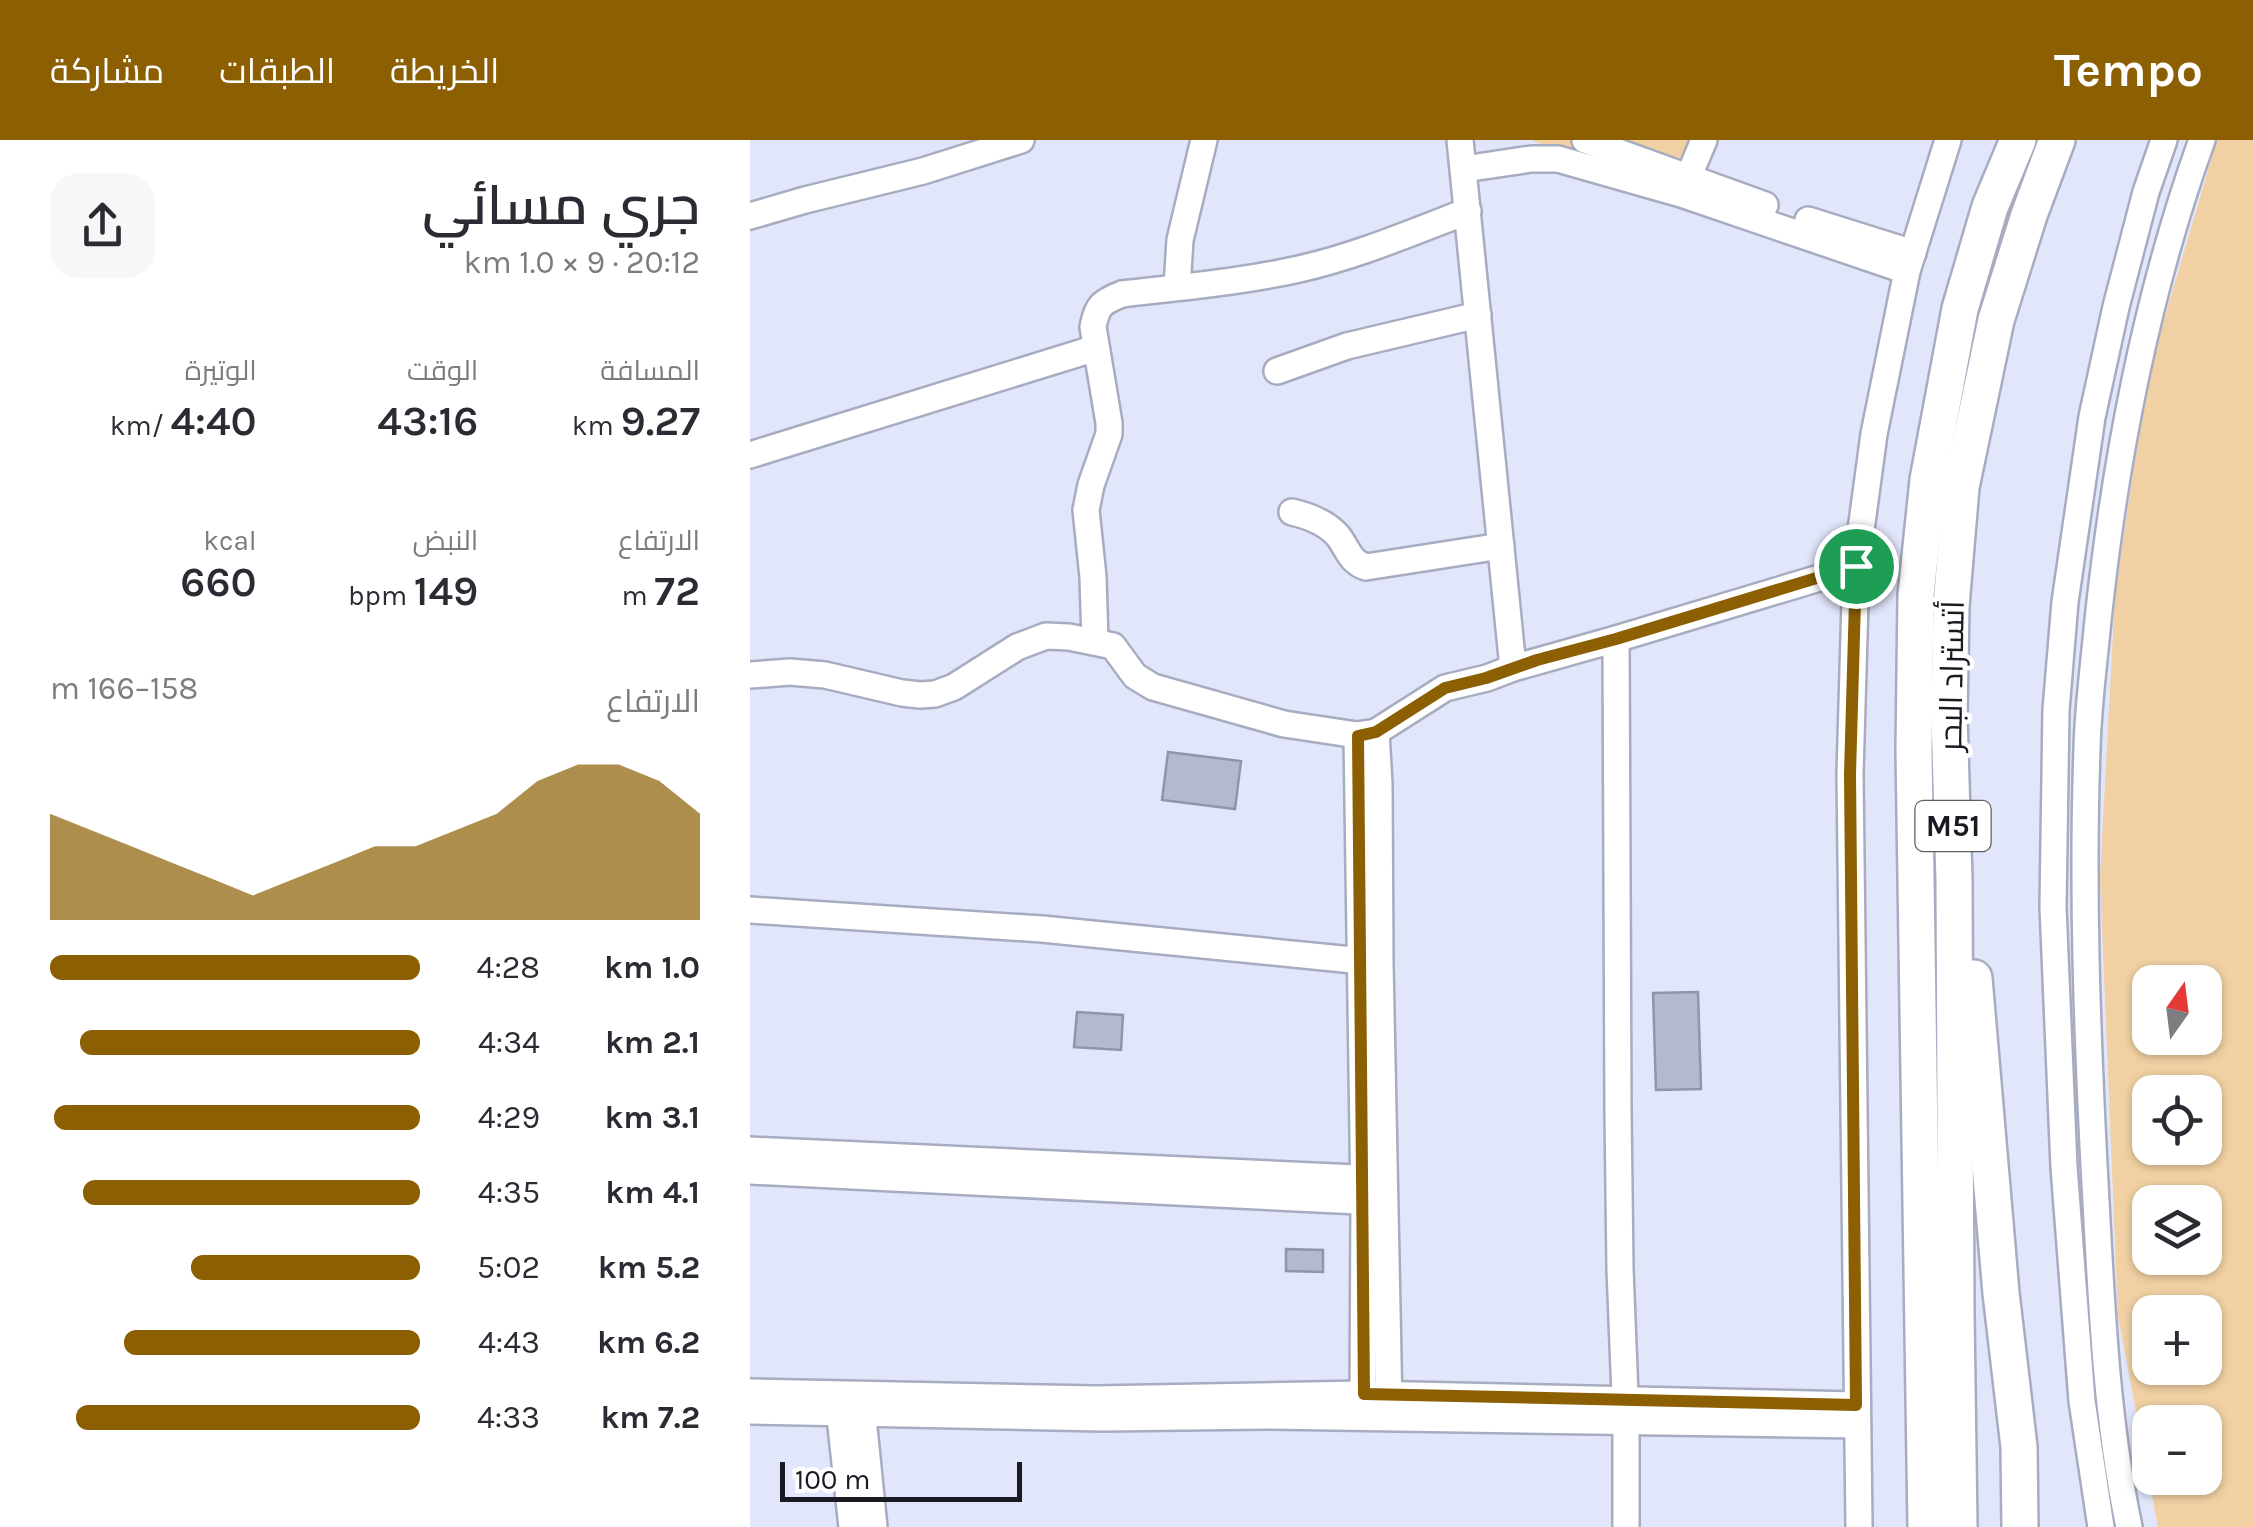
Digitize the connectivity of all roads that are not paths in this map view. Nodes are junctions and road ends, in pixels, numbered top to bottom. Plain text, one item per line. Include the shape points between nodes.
1 (1021, 140) edge
2 (1204, 140) edge
3 (1460, 140) edge
4 (1585, 140) edge
5 (1704, 140) edge
6 (1948, 140) edge
7 (2018, 140) edge
8 (2057, 140) edge
9 (2164, 140) edge
10 (2202, 140) edge
11 (1464, 169) junction
12 (1684, 186) junction
13 (1468, 211) junction
14 (750, 216) edge
15 (1910, 262) junction
16 (1177, 287) junction
17 (1478, 315) junction
18 (1096, 348) junction
19 (1277, 371) dead end
20 (750, 455) edge
21 (1292, 512) dead end
22 (1501, 546) junction
23 (1856, 566) junction
24 (1616, 639) junction
25 (1095, 641) junction
26 (1512, 668) junction
27 (750, 675) edge
28 (1366, 734) junction
29 (1954, 879) junction
30 (750, 910) edge
31 (1369, 962) junction
32 (750, 1150) edge
33 (750, 1171) edge
34 (1374, 1191) junction
35 (750, 1392) edge
36 (850, 1404) junction
37 (1376, 1406) junction
38 (1625, 1410) junction
39 (750, 1411) edge
40 (1856, 1415) junction
41 (852, 1527) edge
42 (874, 1527) edge
43 (1626, 1527) edge
44 (1858, 1527) edge
45 (1926, 1527) edge
46 (1959, 1527) edge
47 (2020, 1527) edge
48 (2101, 1527) edge
49 (2129, 1527) edge

1 - 14 street
2 - 16 street via 1180,240
3 - 11 street
4 - 12 street
5 - 12 street
6 - 15 street
7 - 45 highway, أتستراد البحر / M51 via 1960,310 1928,480 1916,596
8 - 29 highway, أتستراد البحر / M51 via 1996,320 1961,487 1949,716
9 - 48 street via 2092,417 2056,710 2054,907 2070,1261
10 - 49 street via 2175,221 2122,446 2086,748 2090,1101 2104,1346
11 - 12 street via 1558,159
11 - 13 street
12 - 15 street
13 - 16 street via 1302,269
13 - 17 street
15 - 23 street via 1874,434
16 - 18 street via 1104,301 1095,313
17 - 19 street via 1347,346
17 - 22 street
18 - 20 street
18 - 25 street via 1109,434 1086,510
21 - 22 street via 1324,524 1356,564 1366,567
22 - 26 street
23 - 24 street
23 - 40 street via 1850,828
24 - 26 street
24 - 38 street
25 - 27 street via 1030,640 935,694 825,675
25 - 28 street via 1112,646 1134,676 1153,687 1284,724
26 - 28 street via 1435,693
28 - 31 street
29 - 46 highway, أتستراد البحر / M51
29 - 47 highway via 1979,1018 2019,1447
30 - 31 street via 1042,929
31 - 34 street
32 - 34 street
33 - 34 street
34 - 37 street
35 - 36 street
36 - 37 street via 1104,1418
36 - 39 street
36 - 41 street
36 - 42 street
37 - 38 street
38 - 40 street
38 - 43 street
40 - 44 street

